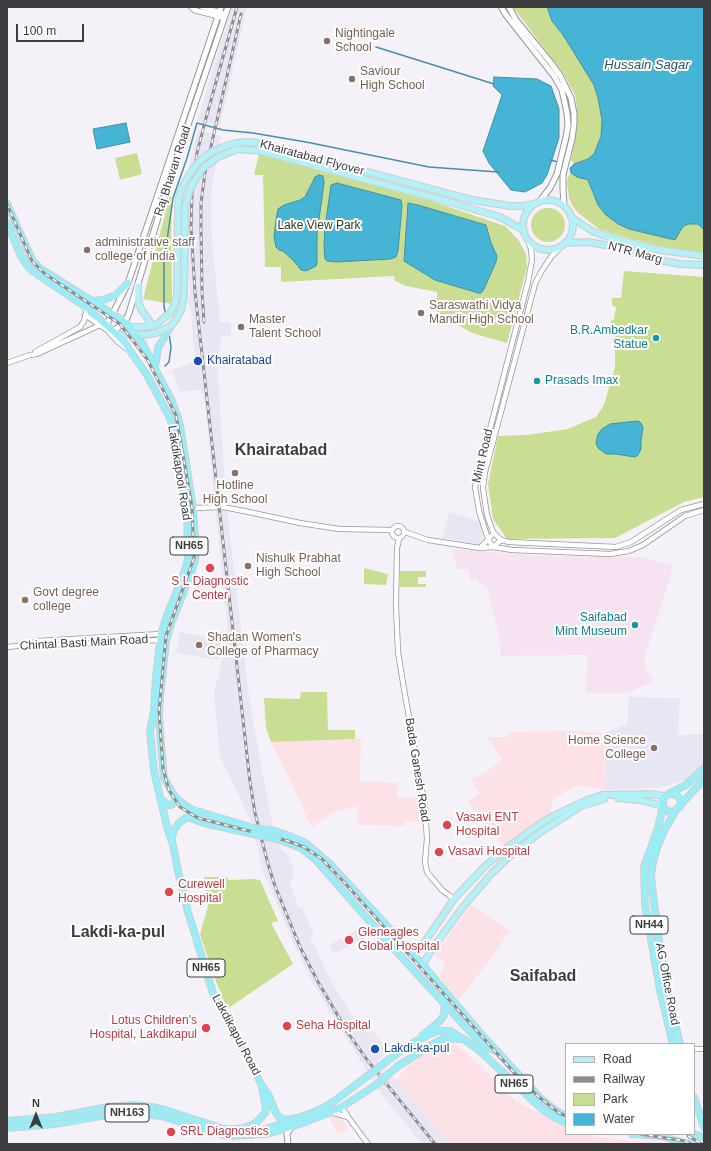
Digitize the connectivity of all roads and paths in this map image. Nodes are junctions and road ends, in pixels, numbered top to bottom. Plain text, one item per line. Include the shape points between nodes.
1 (191, 7) edge
2 (202, 7) edge
3 (228, 7) edge
4 (501, 7) edge
5 (509, 7) edge
6 (219, 12) edge
7 (225, 16) junction
8 (7, 203) edge
9 (536, 203) junction
10 (564, 206) junction
11 (571, 217) junction
12 (7, 222) edge
13 (523, 230) junction
14 (528, 240) junction
15 (564, 244) junction
16 (704, 256) edge
17 (704, 264) edge
18 (528, 282) junction
19 (128, 283) junction
20 (535, 284) junction
21 (138, 286) junction
22 (92, 301) junction
23 (86, 311) junction
24 (113, 314) junction
25 (125, 322) junction
26 (103, 325) junction
27 (155, 325) junction
28 (171, 326) junction
29 (130, 327) junction
30 (114, 333) junction
31 (136, 335) junction
32 (131, 352) junction
33 (30, 355) junction
34 (7, 363) edge
35 (155, 370) junction
36 (475, 487) junction
37 (483, 488) junction
38 (704, 504) edge
39 (192, 508) junction
40 (704, 510) edge
41 (392, 530) junction
42 (405, 532) junction
43 (494, 533) junction
44 (399, 538) junction
45 (488, 539) junction
46 (501, 540) junction
47 (494, 547) junction
48 (480, 548) junction
49 (181, 590) junction
50 (161, 637) junction
51 (7, 647) edge
52 (161, 745) joint
53 (704, 768) edge
54 (154, 771) joint
55 (704, 780) edge
56 (686, 785) junction
57 (692, 794) junction
58 (666, 796) junction
59 (175, 797) junction
60 (161, 799) junction
61 (663, 806) junction
62 (678, 809) junction
63 (201, 812) junction
64 (187, 817) junction
65 (253, 831) junction
66 (173, 845) junction
67 (454, 899) junction
68 (403, 944) junction
69 (422, 946) junction
70 (430, 952) junction
71 (414, 955) junction
72 (423, 965) junction
73 (444, 990) junction
74 (444, 1005) junction
75 (466, 1040) junction
76 (416, 1042) junction
77 (673, 1043) edge
78 (680, 1043) edge
79 (486, 1048) junction
80 (261, 1084) junction
81 (695, 1100) edge
82 (342, 1106) junction
83 (330, 1112) junction
84 (565, 1115) edge
85 (348, 1117) junction
86 (41, 1118) junction
87 (297, 1118) junction
88 (7, 1121) edge
89 (565, 1122) edge
90 (42, 1125) junction
91 (294, 1126) junction
92 (704, 1127) edge
93 (7, 1128) edge
94 (274, 1132) junction
95 (246, 1135) junction
96 (647, 1135) edge
97 (287, 1142) edge
98 (368, 1144) edge
99 (686, 1144) edge

1 - 6 street via 194,10
2 - 6 street
3 - 7 main road, Raj Bhavan Road
4 - 9 main road via 554,76 562,90 567,113 565,145 557,174 550,188
5 - 10 main road via 516,20 561,77 572,105 572,139 563,175
6 - 7 street
6 - 19 main road, Raj Bhavan Road
7 - 21 main road, Raj Bhavan Road via 172,172
8 - 22 highway, Lakdikapool Road via 33,260 41,269
9 - 10 main road via 548,200
9 - 13 main road via 527,211 523,220
9 - 27 main road, Khairatabad Flyover, bridge via 510,206 473,200 264,144 249,142 223,147 201,160 182,187 178,209 177,295 170,313
10 - 11 main road
11 - 15 main road via 572,229
11 - 16 main road, NTR Marg via 602,235 653,249
12 - 23 highway, NH65 via 21,256 29,268
13 - 14 main road
13 - 28 main road, Khairatabad Flyover, bridge via 500,217 454,203 260,151 238,150 218,157 202,169 191,186 185,225 184,296 181,310
14 - 15 main road via 544,249 554,249
14 - 18 street, Mint Road via 532,260
15 - 17 main road, NTR Marg via 588,242 653,259 680,264
15 - 20 street, Mint Road via 551,257
18 - 20 street
18 - 36 street, Mint Road
19 - 22 highway via 116,295
19 - 24 main road, Raj Bhavan Road
20 - 37 street, Mint Road via 485,472
21 - 25 main road, Raj Bhavan Road
21 - 27 main road via 141,309
22 - 24 highway, Lakdikapool Road
23 - 26 highway, NH65
23 - 33 street via 80,327
24 - 25 highway, Lakdikapool Road
24 - 26 main road, Raj Bhavan Road
25 - 29 highway, Lakdikapool Road
25 - 30 main road
26 - 30 highway, NH65
26 - 32 street
26 - 33 street
27 - 29 main road
28 - 31 main road, bridge via 156,334
28 - 35 highway via 158,348
29 - 31 highway, Lakdikapool Road
30 - 31 main road
30 - 32 highway, Lakdikapool Road / NH65
31 - 35 highway, Lakdikapool Road / NH65
32 - 49 highway, Lakdikapool Road / NH65 via 147,375 169,416 174,431 187,510 188,559
33 - 34 street
35 - 39 highway, Lakdikapool Road / NH65 via 178,418
36 - 37 street
36 - 45 street, Mint Road
37 - 43 street, Mint Road via 487,514
38 - 46 street via 681,510 631,542 616,547
39 - 41 street via 222,507 325,528
39 - 49 highway, Lakdikapool Road / NH65 via 195,560
40 - 47 street via 686,516 629,551 610,554
41 - 42 street via 400,526
41 - 44 street via 393,536
42 - 44 street via 404,536
42 - 48 street via 428,540
43 - 45 street
43 - 46 street, Mint Road
44 - 67 street, Bada Ganesh Road via 396,631 425,807 425,862 427,872 442,890
45 - 47 street, Mint Road
45 - 48 street
46 - 47 street
47 - 48 street
49 - 50 highway, Lakdikapool Road / NH65 via 166,618
49 - 52 highway, Lakdikapool Road / NH65 via 166,641 159,716
50 - 51 street, Chintal Basti Main Road
50 - 54 highway, Lakdikapool Road / NH65 via 150,732
52 - 59 highway, Lakdikapul Road / NH65 via 164,778
53 - 56 highway
54 - 60 highway, Lakdikapul Road / NH65
55 - 57 highway, NH44
56 - 57 highway via 688,793
56 - 58 highway
57 - 62 highway, NH44
58 - 61 highway, NH44
58 - 62 highway via 677,795 681,801
58 - 67 main road via 602,795 553,816 485,866
59 - 60 highway via 171,805
59 - 63 highway, Lakdikapul Road / NH65 via 186,806
60 - 66 highway, Lakdikapul Road / NH65
61 - 62 highway via 670,812
61 - 70 main road via 622,798 604,798 581,806 538,834 492,873
61 - 77 highway, AG Office Road / NH44 via 645,860 644,883 660,990
62 - 78 highway, AG Office Road / NH44 via 657,848 651,876 662,966
63 - 64 highway, NH65
63 - 65 highway, Lakdikapul Road / NH65
64 - 65 highway, Lakdikapul Road / NH65 via 204,823
64 - 66 highway, NH65 via 174,830
65 - 68 highway, Lakdikapul Road / NH65, bridge via 287,835 311,846
65 - 74 highway, Lakdikapul Road / NH65, bridge via 301,848 315,860
66 - 80 highway, Lakdikapul Road / NH65 via 188,912 213,993
67 - 69 main road
68 - 69 highway via 410,947
68 - 71 highway, Lakdikapul Road / NH65
69 - 70 main road
69 - 71 main road
70 - 72 main road
71 - 72 highway, Lakdikapul Road / NH65
72 - 73 highway, Lakdikapul Road / NH65
73 - 74 highway, Lakdikapul Road / NH65
73 - 79 highway, Lakdikapul Road / NH65
74 - 76 highway, Lakdikapul Road / NH65 via 441,1020
74 - 79 highway, Lakdikapul Road / NH65
75 - 76 highway, Lakdikapul Road / NH65 via 443,1030
75 - 79 highway, Lakdikapul Road / NH65
75 - 82 highway, NH163, bridge via 454,1037 440,1040
76 - 87 highway, Lakdikapul Road / NH65, bridge via 325,1107
79 - 84 highway, Lakdikapul Road / NH65 via 497,1051 541,1099
79 - 89 highway, Lakdikapul Road / NH65 via 543,1110
80 - 86 highway, NH163 via 265,1113 256,1123 244,1128 224,1129 165,1110 133,1106 108,1107
80 - 87 highway, Lakdikapul Road / NH65 via 278,1116 288,1120
81 - 92 highway
82 - 83 highway, NH163
82 - 85 street
83 - 85 street
83 - 91 highway, NH163
85 - 98 street
86 - 88 highway, NH163
86 - 90 highway
87 - 95 highway, NH163
90 - 93 highway, NH163
90 - 95 highway, NH163 via 133,1113 162,1116 224,1135
91 - 94 highway, NH163
91 - 97 main road via 287,1134
94 - 95 highway, NH163
94 - 97 main road via 284,1135
96 - 99 highway via 662,1136

